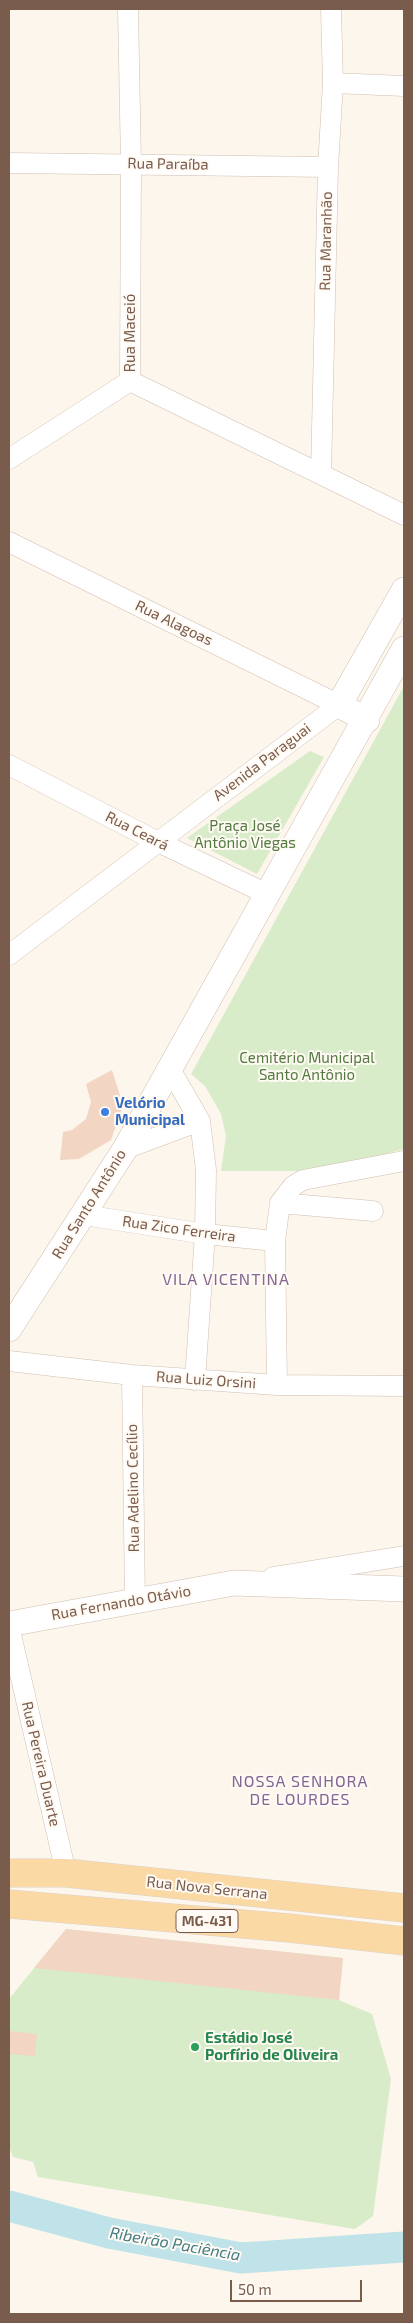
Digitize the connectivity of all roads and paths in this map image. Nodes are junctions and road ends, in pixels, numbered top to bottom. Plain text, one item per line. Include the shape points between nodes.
1 (128, 9) edge
2 (331, 9) edge
3 (333, 83) junction
4 (404, 86) edge
5 (9, 163) edge
6 (131, 164) junction
7 (328, 167) junction
8 (130, 380) junction
9 (9, 459) edge
10 (321, 474) junction
11 (404, 515) edge
12 (9, 542) edge
13 (404, 590) edge
14 (404, 649) edge
15 (339, 704) junction
16 (367, 720) junction
17 (9, 765) edge
18 (156, 841) junction
19 (267, 894) junction
20 (9, 955) edge
21 (170, 1068) junction
22 (200, 1121) junction
23 (125, 1148) junction
24 (404, 1161) edge
25 (280, 1203) junction
26 (373, 1211) dead end
27 (84, 1215) junction
28 (205, 1234) junction
29 (275, 1241) junction
30 (9, 1329) edge
31 (9, 1361) edge
32 (132, 1375) junction
33 (195, 1380) junction
34 (277, 1385) junction
35 (404, 1386) edge
36 (404, 1556) edge
37 (234, 1583) junction
38 (404, 1589) edge
39 (135, 1601) junction
40 (9, 1625) edge
41 (9, 1873) edge
42 (66, 1873) junction
43 (9, 1904) edge
44 (404, 1908) edge
45 (404, 1941) edge

1 - 6 street, Rua Maceió
2 - 3 street, Rua Maranhão
3 - 4 street
3 - 7 street, Rua Maranhão
5 - 6 street, Rua Paraíba
6 - 7 street, Rua Paraíba
6 - 8 street, Rua Maceió
7 - 10 street, Rua Maranhão
8 - 9 street
8 - 10 street, Rua Maceió
10 - 11 street, Rua Maceió
12 - 15 street, Rua Alagoas
13 - 15 street, Avenida Paraguai
14 - 16 street
15 - 16 street
15 - 18 street, Avenida Paraguai
16 - 19 street
17 - 18 street, Rua Ceará
18 - 19 street, Rua Ceará
18 - 20 street, Avenida Paraguai
19 - 21 street, Rua Santo Antônio
21 - 22 street
21 - 23 street, Rua Santo Antônio
22 - 23 street
22 - 28 street via 206,1170
23 - 27 street, Rua Santo Antônio
24 - 25 street via 304,1180 292,1186
25 - 26 street
25 - 29 street
27 - 28 street, Rua Zico Ferreira
27 - 30 street, Rua Santo Antônio
28 - 29 street, Rua Zico Ferreira
28 - 33 street
29 - 34 street
31 - 32 street, Rua Luiz Orsini
32 - 33 street, Rua Luiz Orsini
32 - 39 street, Rua Adelino Cecílio
33 - 34 street, Rua Luiz Orsini
34 - 35 street, Rua Luiz Orsini
36 - 37 street
37 - 38 street, Rua Fernando Otávio
37 - 39 street, Rua Fernando Otávio
39 - 40 street, Rua Fernando Otávio
40 - 42 street, Rua Pereira Duarte
41 - 42 main road, Rua Nova Serrana
42 - 44 main road, Rua Nova Serrana
43 - 45 main road, MG-431

